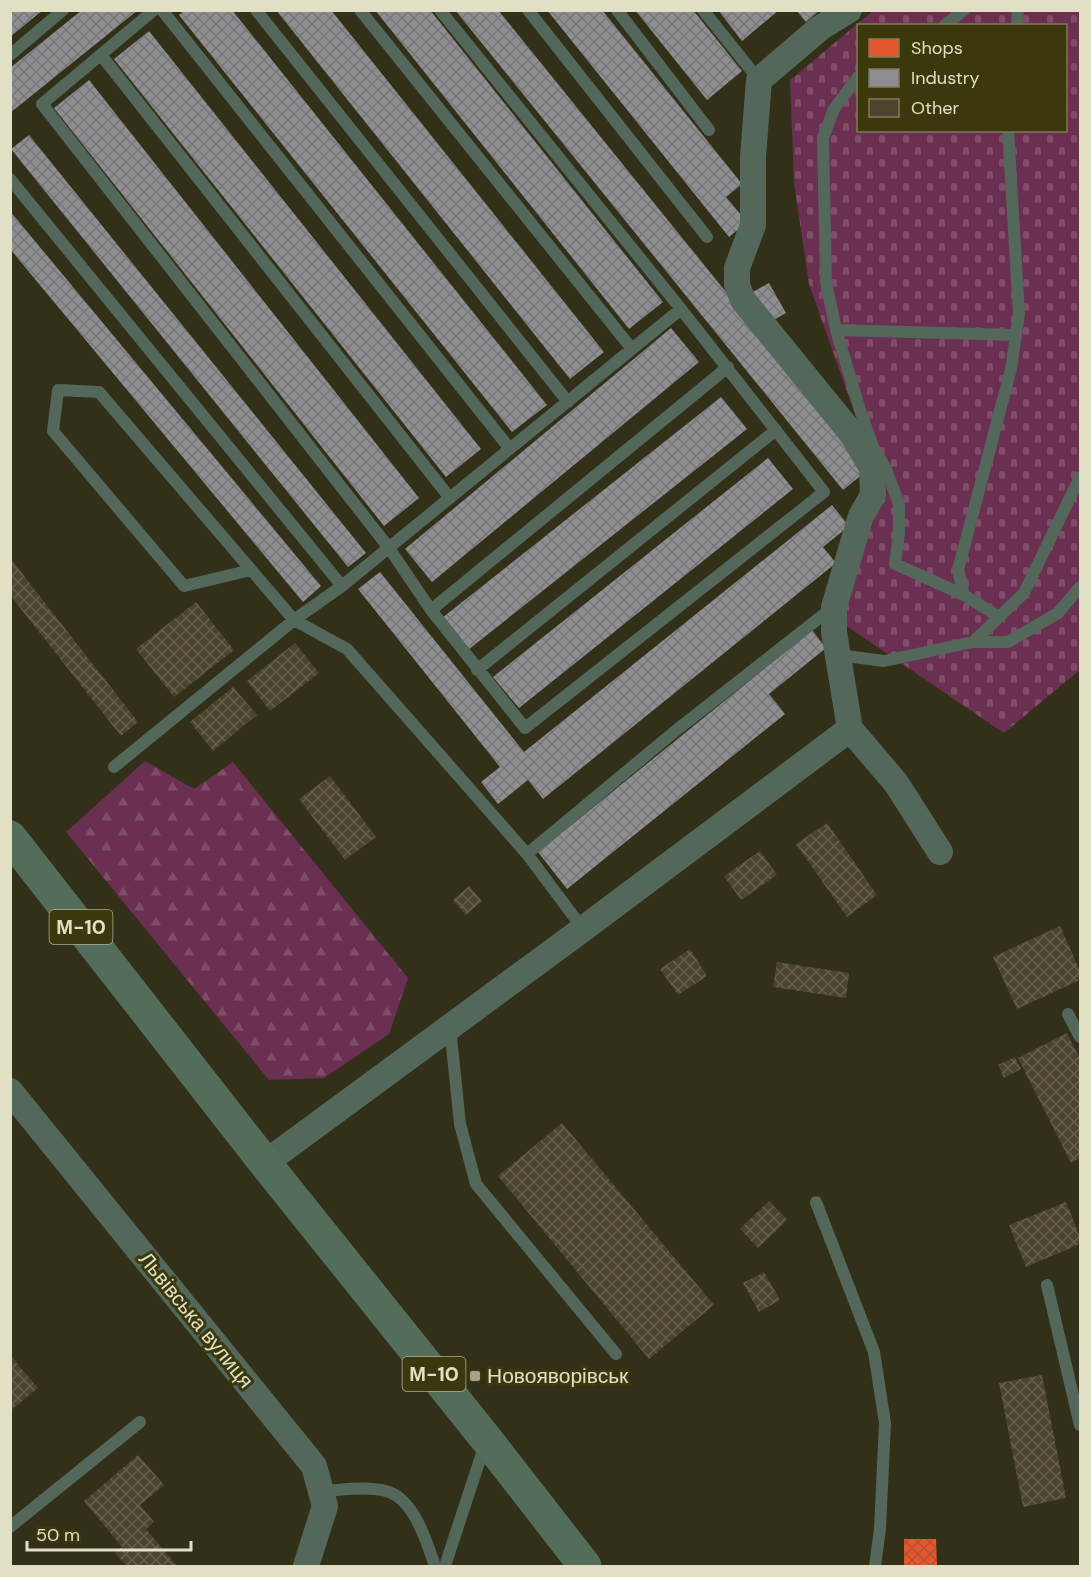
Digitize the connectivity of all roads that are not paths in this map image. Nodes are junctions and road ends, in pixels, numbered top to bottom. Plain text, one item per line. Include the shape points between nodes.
1 (63, 10) edge
2 (154, 10) edge
3 (162, 10) edge
4 (256, 10) edge
5 (360, 10) edge
6 (440, 10) edge
7 (528, 10) edge
8 (617, 10) edge
9 (704, 10) edge
10 (849, 10) edge
11 (964, 10) edge
12 (946, 24) edge
13 (10, 55) edge
14 (101, 55) junction
15 (857, 78) edge
16 (759, 80) junction
17 (709, 130) dead end
18 (1008, 132) edge
19 (10, 179) edge
20 (707, 237) dead end
21 (681, 309) junction
22 (836, 330) junction
23 (1016, 335) junction
24 (632, 350) junction
25 (728, 367) junction
26 (568, 402) junction
27 (776, 430) junction
28 (510, 449) junction
29 (1080, 477) edge
30 (450, 498) junction
31 (389, 548) junction
32 (250, 570) junction
33 (342, 586) junction
34 (1080, 587) edge
35 (964, 596) junction
36 (834, 607) junction
37 (431, 610) junction
38 (999, 617) junction
39 (294, 620) junction
40 (973, 642) junction
41 (838, 655) junction
42 (477, 669) junction
43 (849, 729) junction
44 (114, 767) dead end
45 (10, 837) edge
46 (940, 852) dead end
47 (527, 854) junction
48 (583, 929) junction
49 (1068, 1014) dead end
50 (450, 1027) junction
51 (1080, 1037) edge
52 (10, 1091) edge
53 (265, 1163) junction
54 (816, 1202) dead end
55 (1047, 1285) dead end
56 (616, 1354) dead end
57 (140, 1422) dead end
58 (1080, 1425) edge
59 (487, 1440) junction
60 (321, 1491) junction
61 (10, 1527) edge
62 (306, 1566) edge
63 (435, 1566) edge
64 (445, 1566) edge
65 (585, 1566) edge
66 (875, 1566) edge

1 - 13 lane
2 - 14 lane
3 - 28 lane
4 - 26 lane
5 - 24 lane
6 - 21 lane
7 - 20 lane
8 - 17 lane
9 - 16 lane
10 - 16 street via 820,28
11 - 12 lane
14 - 30 lane
14 - 31 lane via 42,104
15 - 22 lane via 834,109 823,138 826,282
16 - 36 street via 753,225 737,268 736,285 743,300 852,434 872,468 873,495 861,516
18 - 23 lane via 1019,314
19 - 33 lane
21 - 24 lane
21 - 25 lane
22 - 23 lane
22 - 35 lane via 873,447 899,504 895,564
23 - 35 lane via 1011,369 958,570
24 - 26 lane
25 - 27 lane
25 - 37 lane
26 - 28 lane
27 - 42 lane
27 - 42 lane via 824,492 525,728
28 - 30 lane
29 - 38 lane via 1024,593
30 - 31 lane
31 - 33 lane
31 - 37 lane
32 - 32 lane via 99,392 58,390 53,432 184,586
32 - 39 lane
33 - 39 lane
34 - 40 lane via 1058,613 1008,642
35 - 38 lane
36 - 41 street
36 - 47 lane
37 - 42 lane
38 - 40 lane
39 - 44 lane
39 - 47 lane via 347,649
40 - 41 lane via 885,661
41 - 43 street
43 - 46 street via 896,783
43 - 48 street
45 - 53 highway, М-10
47 - 48 lane
48 - 50 street
49 - 51 lane
50 - 53 street
50 - 56 lane via 460,1124 476,1185
52 - 60 street, Львівська вулиця via 314,1466
53 - 59 highway, М-10
54 - 66 lane via 874,1352 885,1423
55 - 58 lane
57 - 61 lane
59 - 64 lane
59 - 65 highway, М-10
60 - 62 street, Львівська вулиця via 325,1506
60 - 63 lane via 389,1491 410,1507

